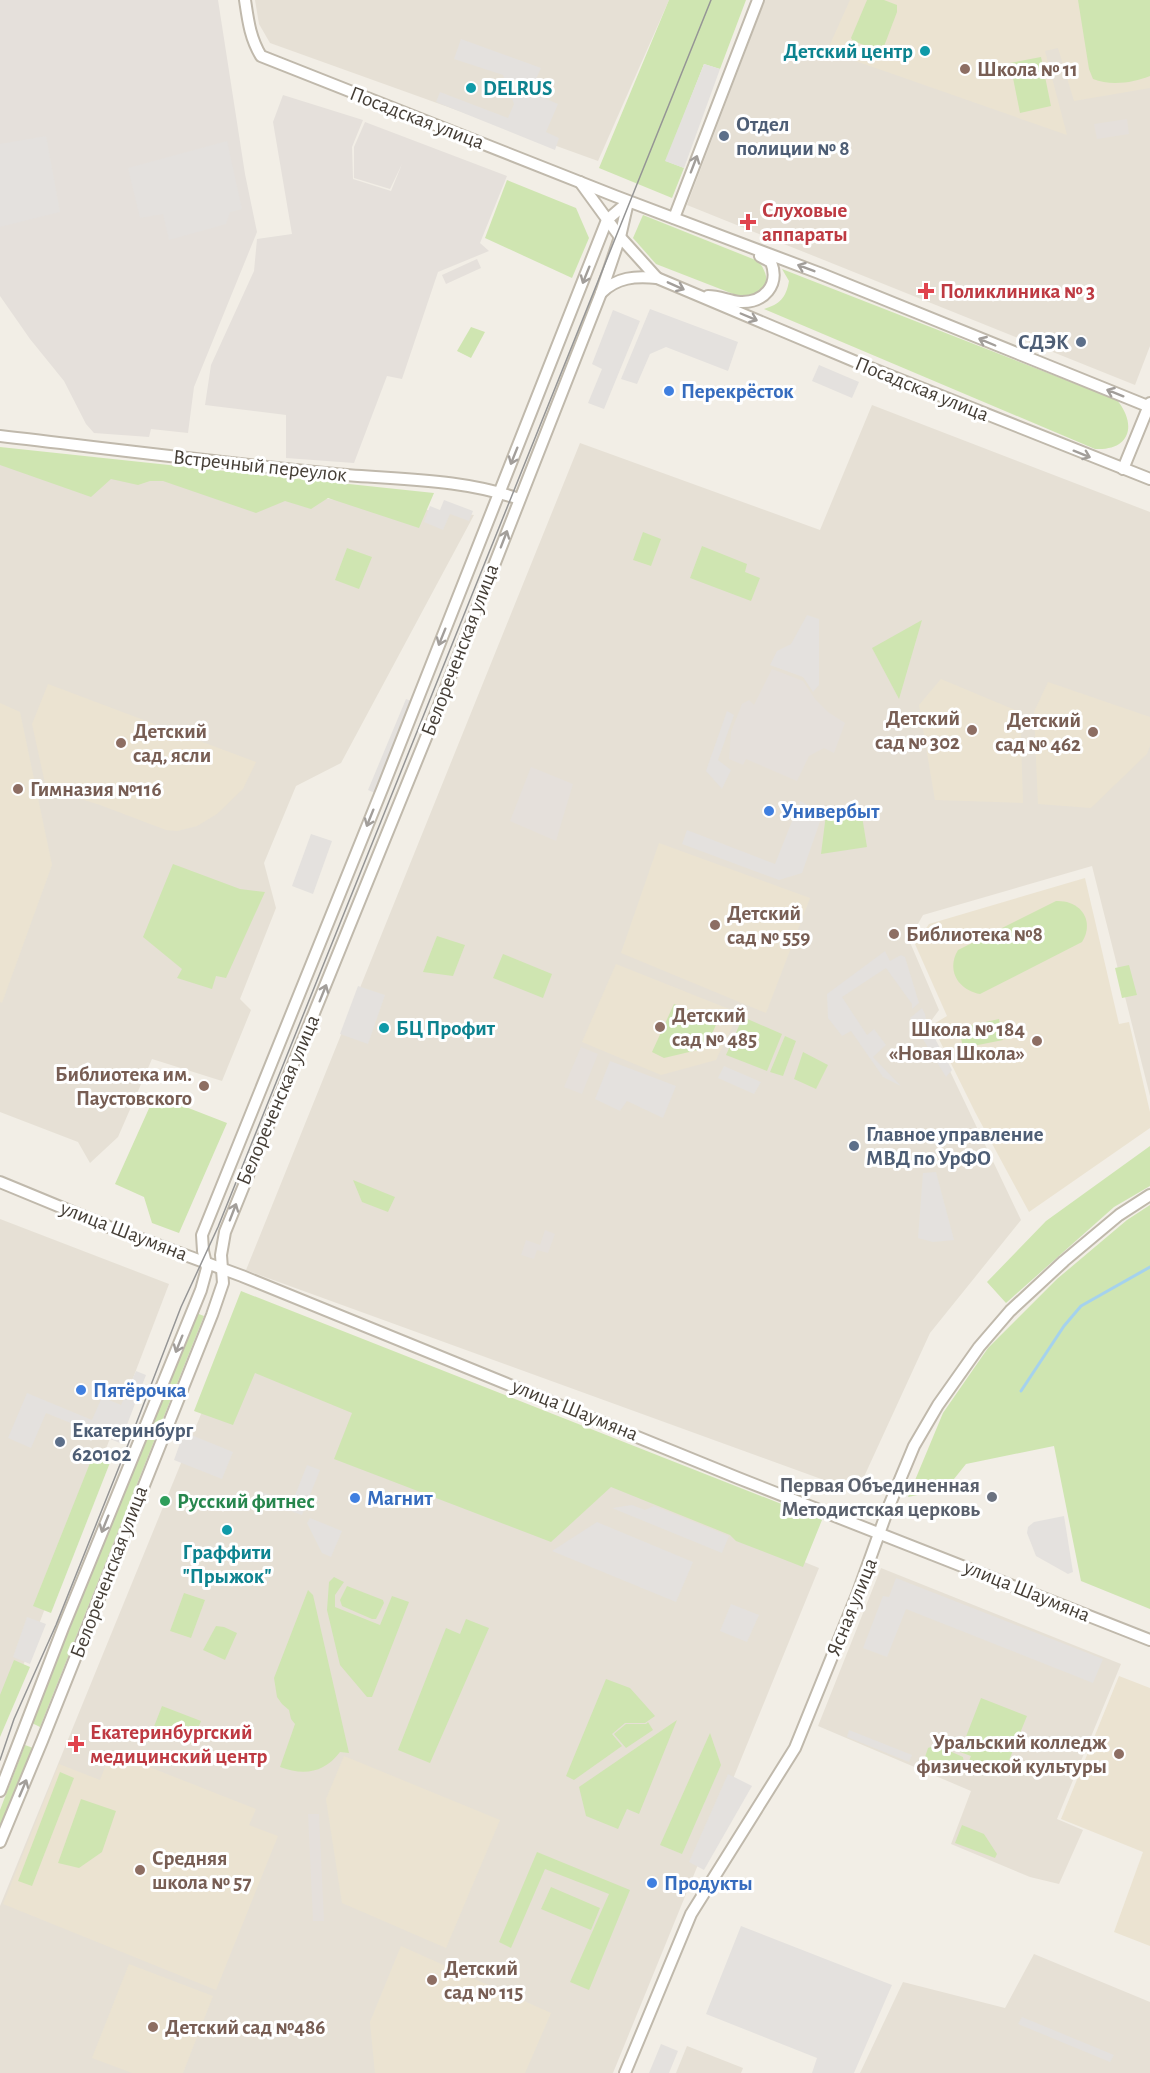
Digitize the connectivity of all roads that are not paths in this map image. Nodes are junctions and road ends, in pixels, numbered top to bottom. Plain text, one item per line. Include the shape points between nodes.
1 (245, 0) edge
2 (758, 0) edge
3 (580, 182) junction
4 (628, 201) junction
5 (674, 218) junction
6 (607, 220) junction
7 (620, 237) junction
8 (723, 237) junction
9 (657, 278) junction
10 (601, 293) junction
11 (695, 295) junction
12 (1150, 406) edge
13 (0, 436) edge
14 (1124, 469) junction
15 (1150, 479) edge
16 (500, 492) junction
17 (519, 499) junction
18 (0, 1182) edge
19 (1150, 1195) edge
20 (207, 1263) junction
21 (222, 1269) junction
22 (881, 1532) junction
23 (1150, 1640) edge
24 (0, 1791) edge
25 (0, 1842) edge
26 (625, 2073) edge

1 - 3 street, Посадская улица via 250,31 261,56
5 -> 2 street
3 - 4 street, Посадская улица
3 - 6 street, Посадская улица
4 - 5 street, Посадская улица
4 - 6 street
4 - 7 street
5 - 8 street, Посадская улица
6 - 7 street, Посадская улица
6 -> 16 street, Белореченская улица
7 - 9 street, Посадская улица
7 - 10 street
8 - 11 street, Посадская улица via 771,262 774,274 770,288 760,298 742,302
12 -> 8 street, Посадская улица
9 - 10 street, Посадская улица via 623,279
9 -> 11 street, Посадская улица
10 - 17 street, Белореченская улица
11 -> 14 street, Посадская улица
12 - 14 street
13 - 16 street, Встречный переулок via 334,474 441,482
14 - 15 street, Посадская улица
16 - 17 street, Встречный переулок
16 -> 20 street, Белореченская улица via 202,1235
21 -> 17 street, Белореченская улица via 222,1244 241,1190
18 - 20 street, улица Шаумяна
19 - 22 street, Ясная улица via 1119,1215 1063,1262 1010,1311 979,1347 914,1446
20 - 21 street, улица Шаумяна
20 -> 24 street, Белореченская улица via 201,1290
21 - 22 street, улица Шаумяна
25 -> 21 street, Белореченская улица via 212,1315 223,1283
22 - 23 street, улица Шаумяна
22 - 26 street, Ясная улица via 795,1748 691,1914

